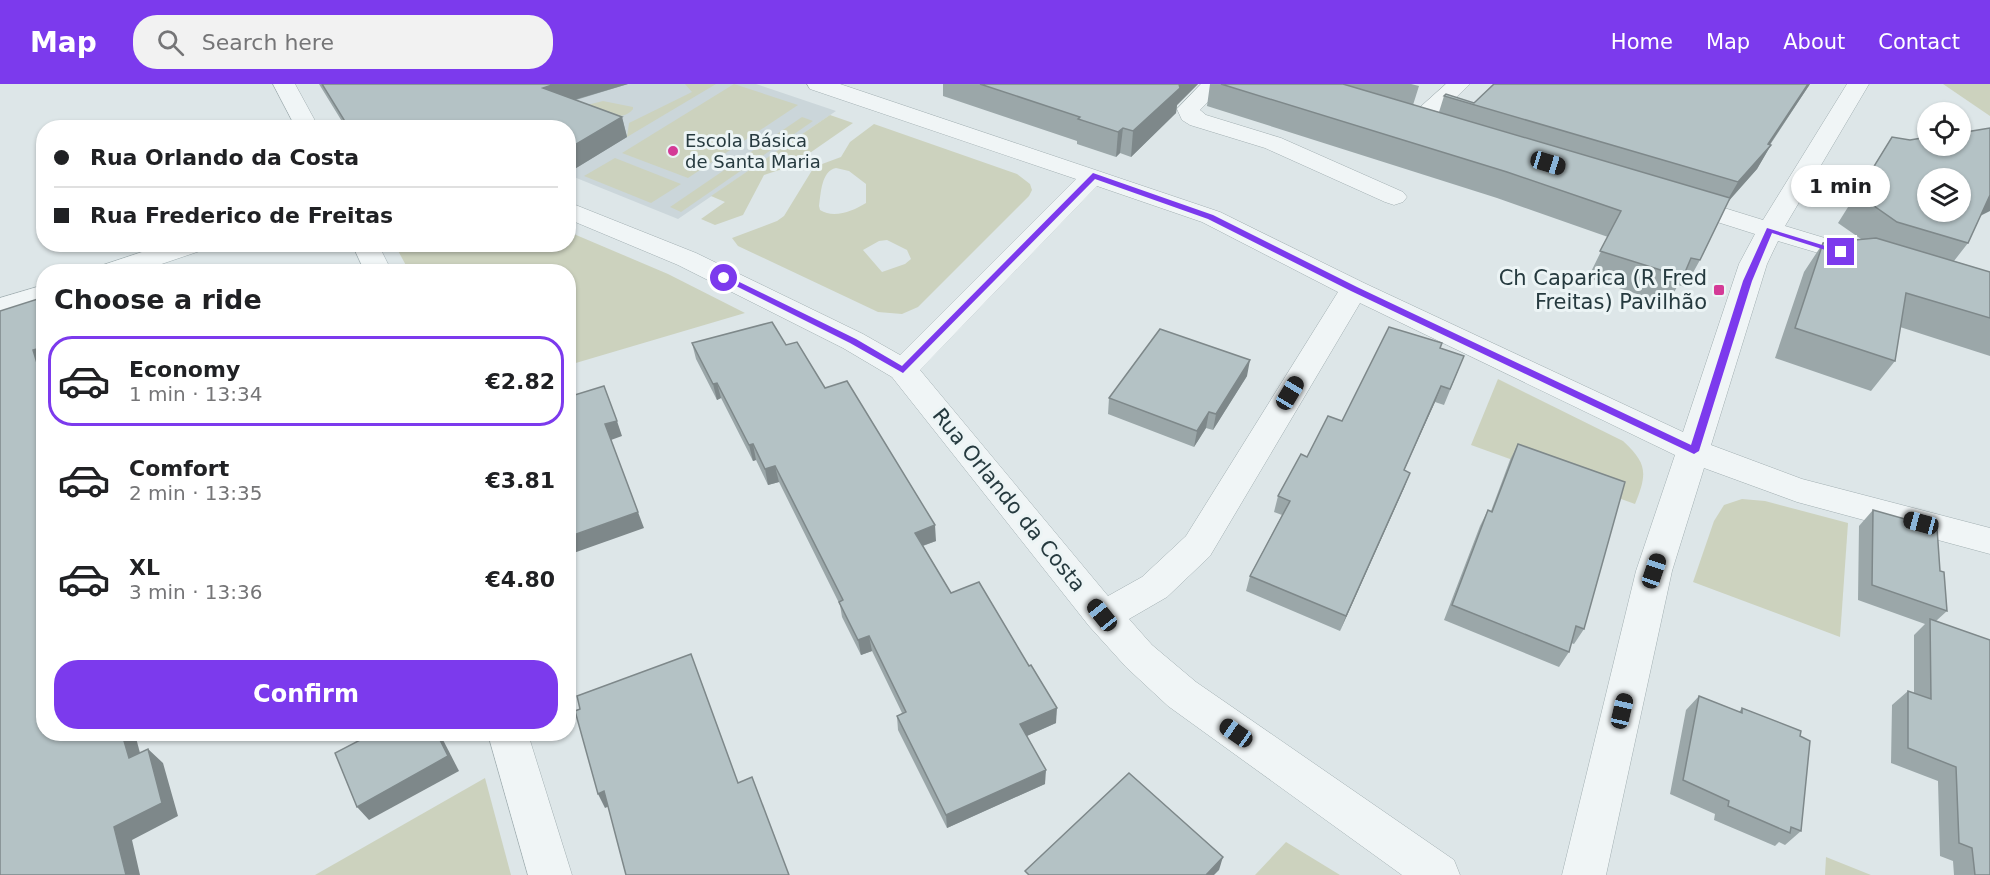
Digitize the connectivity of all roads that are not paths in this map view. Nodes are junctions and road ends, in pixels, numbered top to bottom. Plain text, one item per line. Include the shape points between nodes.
1 (284, 84) edge
2 (818, 84) edge
3 (1214, 84) edge
4 (1459, 84) edge
5 (1858, 84) edge
6 (304, 120) edge
7 (1416, 123) edge
8 (1093, 176) junction
9 (1655, 195) edge
10 (1394, 197) dead end
11 (576, 213) edge
12 (1770, 230) junction
13 (171, 252) edge
14 (134, 264) edge
15 (1887, 266) edge
16 (1354, 289) junction
17 (36, 296) edge
18 (0, 307) edge
19 (903, 370) junction
20 (1694, 451) junction
21 (1990, 542) edge
22 (1102, 615) junction
23 (510, 741) edge
24 (550, 875) edge
25 (1438, 875) edge
26 (1584, 875) edge

1 - 6 street
2 - 8 street
3 - 10 street via 1188,109 1190,115 1273,144
4 - 7 street
5 - 12 street
8 - 16 street via 1211,217
8 - 19 street
9 - 12 street
11 - 19 street, Rua Orlando da Costa via 687,259
12 - 15 street
12 - 20 street via 1749,275
13 - 14 street
16 - 20 street
16 - 22 street via 1198,546 1167,579 1135,601
17 - 18 street
19 - 22 street, Rua Orlando da Costa
20 - 21 street via 1797,490
20 - 26 street via 1654,571
22 - 25 street, Rua Orlando da Costa via 1139,656 1182,694
23 - 24 street

